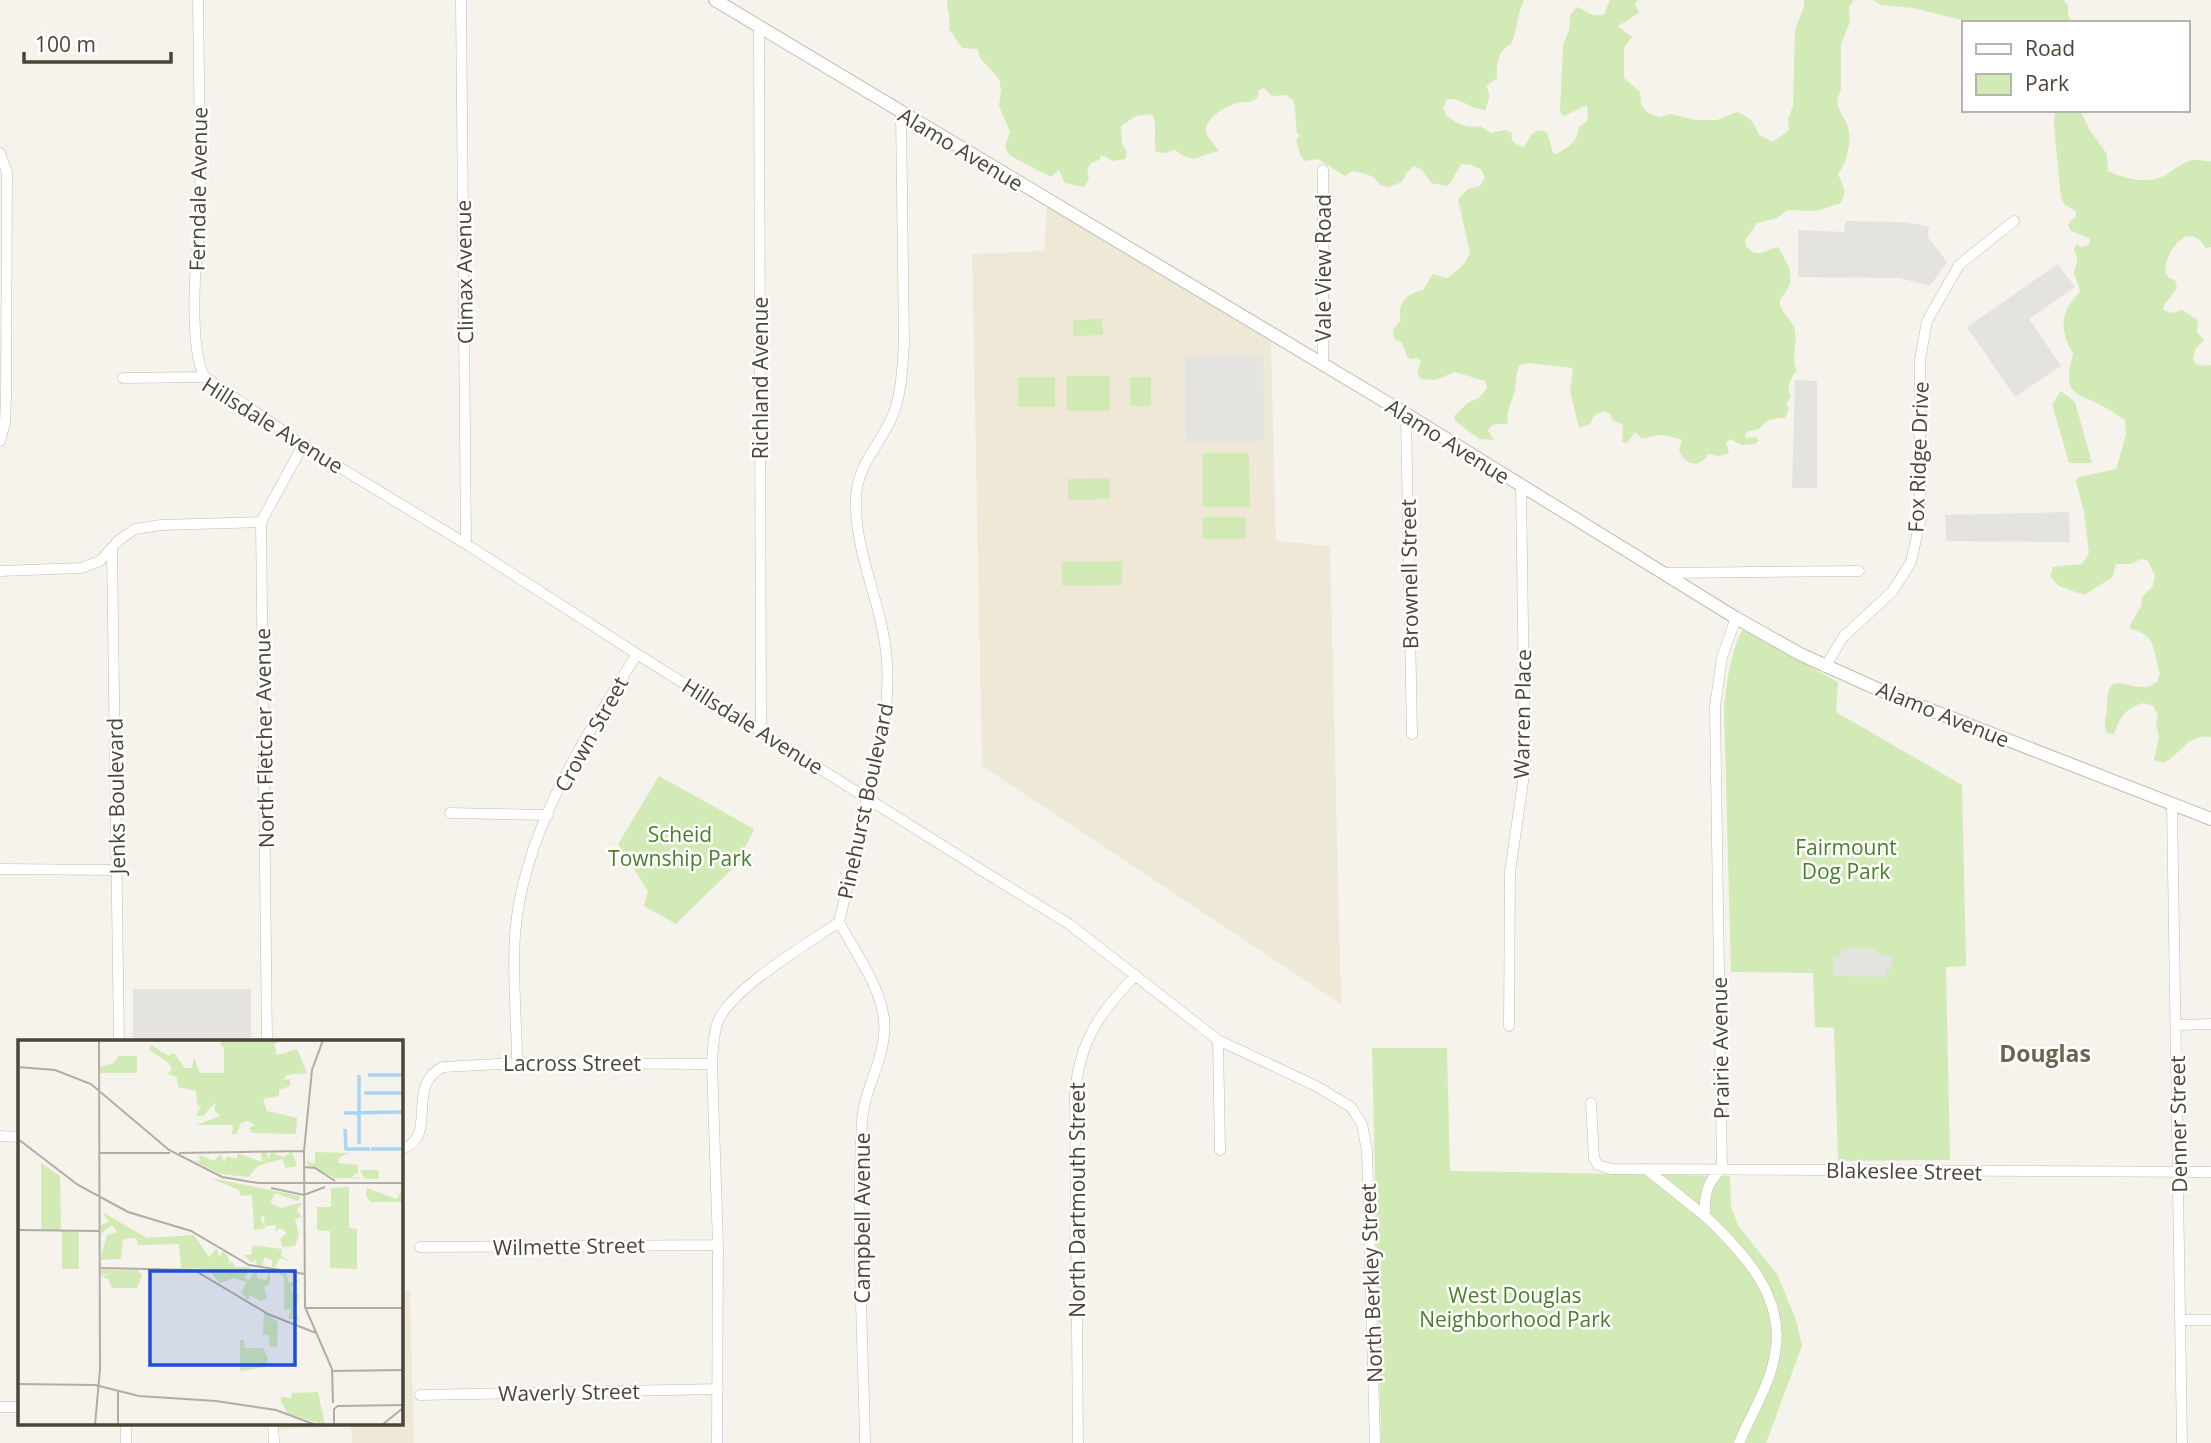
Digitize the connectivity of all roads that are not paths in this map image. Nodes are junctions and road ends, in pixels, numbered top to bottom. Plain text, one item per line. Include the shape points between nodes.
1 (198, 0) edge
2 (461, 0) edge
3 (715, 0) edge
4 (759, 26) junction
5 (901, 114) junction
6 (0, 153) edge
7 (1323, 170) dead end
8 (2014, 221) dead end
9 (1323, 365) junction
10 (205, 377) junction
11 (123, 378) dead end
12 (1406, 414) junction
13 (0, 441) edge
14 (303, 445) junction
15 (1521, 486) junction
16 (261, 522) junction
17 (466, 544) junction
18 (112, 550) junction
19 (0, 571) edge
20 (1858, 571) dead end
21 (1665, 573) junction
22 (1736, 618) junction
23 (637, 654) junction
24 (1825, 667) junction
25 (761, 731) junction
26 (1412, 734) dead end
27 (868, 797) junction
28 (2172, 804) junction
29 (450, 813) dead end
30 (548, 815) junction
31 (2211, 819) edge
32 (0, 869) edge
33 (118, 870) junction
34 (839, 922) junction
35 (1136, 975) junction
36 (2211, 1024) edge
37 (2176, 1025) junction
38 (1509, 1026) dead end
39 (119, 1040) edge
40 (267, 1040) edge
41 (1218, 1040) junction
42 (517, 1063) junction
43 (712, 1063) junction
44 (1591, 1103) dead end
45 (1362, 1124) joint
46 (0, 1136) edge
47 (18, 1137) edge
48 (402, 1149) edge
49 (1220, 1150) dead end
50 (1647, 1169) junction
51 (1722, 1169) junction
52 (2180, 1172) junction
53 (2211, 1172) edge
54 (1705, 1216) junction
55 (718, 1245) junction
56 (420, 1247) dead end
57 (2180, 1320) junction
58 (2211, 1320) edge
59 (718, 1389) junction
60 (420, 1395) dead end
61 (0, 1407) edge
62 (18, 1407) edge
63 (717, 1443) edge
64 (865, 1443) edge
65 (1078, 1443) edge
66 (1375, 1443) edge
67 (1739, 1443) edge
68 (2182, 1443) edge

1 - 10 street, Ferndale Avenue via 201,226 196,249 196,342 197,361
2 - 17 street, Climax Avenue
3 - 4 street, Alamo Avenue
4 - 5 street, Alamo Avenue
4 - 25 street, Richland Avenue
5 - 9 street, Alamo Avenue
5 - 27 street, Pinehurst Boulevard via 902,376 893,414 863,466 856,495 858,537 882,622 887,664 885,727
6 - 13 street via 7,187 6,396
7 - 9 street, Vale View Road
8 - 24 street, Fox Ridge Drive via 1959,265 1927,321 1920,360 1920,522 1911,562 1892,592 1844,636
9 - 12 street, Alamo Avenue
10 - 11 street, Hillsdale Avenue
10 - 14 street, Hillsdale Avenue
12 - 15 street, Alamo Avenue
12 - 26 street, Brownell Street
14 - 16 street, North Fletcher Avenue
14 - 17 street, Hillsdale Avenue
15 - 21 street, Alamo Avenue
15 - 38 street, Warren Place via 1525,768 1510,872
16 - 18 street via 135,528
16 - 40 street, North Fletcher Avenue
17 - 23 street, Hillsdale Avenue
18 - 19 street via 81,568
18 - 33 street, Jenks Boulevard
20 - 21 street
21 - 22 street, Alamo Avenue
22 - 24 street, Alamo Avenue
22 - 51 street, Prairie Avenue via 1721,657 1715,707
23 - 25 street, Hillsdale Avenue
23 - 30 street, Crown Street via 572,763
24 - 28 street, Alamo Avenue
25 - 27 street, Hillsdale Avenue
27 - 34 street, Pinehurst Boulevard
27 - 35 street, Hillsdale Avenue via 1042,906
28 - 31 street, Alamo Avenue
28 - 37 street, Denner Street
29 - 30 street, Crown Street
30 - 42 street, Crown Street via 525,873 515,935
32 - 33 street
33 - 39 street, Jenks Boulevard
34 - 43 street, Pinehurst Boulevard via 765,974 728,1007 719,1019
34 - 64 street, Campbell Avenue via 878,995 886,1037 862,1117 859,1163
35 - 41 street, Hillsdale Avenue
35 - 65 street, North Dartmouth Street via 1098,1021 1077,1066
36 - 37 street
37 - 52 street, Denner Street
41 - 45 street, Hillsdale Avenue via 1338,1098
41 - 49 street
42 - 43 street, Lacross Street
42 - 48 street, Lacross Street via 450,1065 433,1072 424,1087 418,1137
43 - 55 street, Pinehurst Boulevard
44 - 50 street, Blakeslee Street via 1598,1165
45 - 66 street, North Berkley Street via 1367,1151
46 - 47 street
50 - 51 street, Blakeslee Street
50 - 54 street
51 - 52 street, Blakeslee Street
51 - 54 street, Prairie Avenue via 1706,1192
52 - 53 street, Blakeslee Street
52 - 57 street, Denner Street
54 - 67 street via 1753,1269 1776,1319 1776,1353
55 - 56 street, Wilmette Street
55 - 59 street, Pinehurst Boulevard
57 - 58 street
57 - 68 street, Denner Street
59 - 60 street, Waverly Street
59 - 63 street, Pinehurst Boulevard
61 - 62 street

